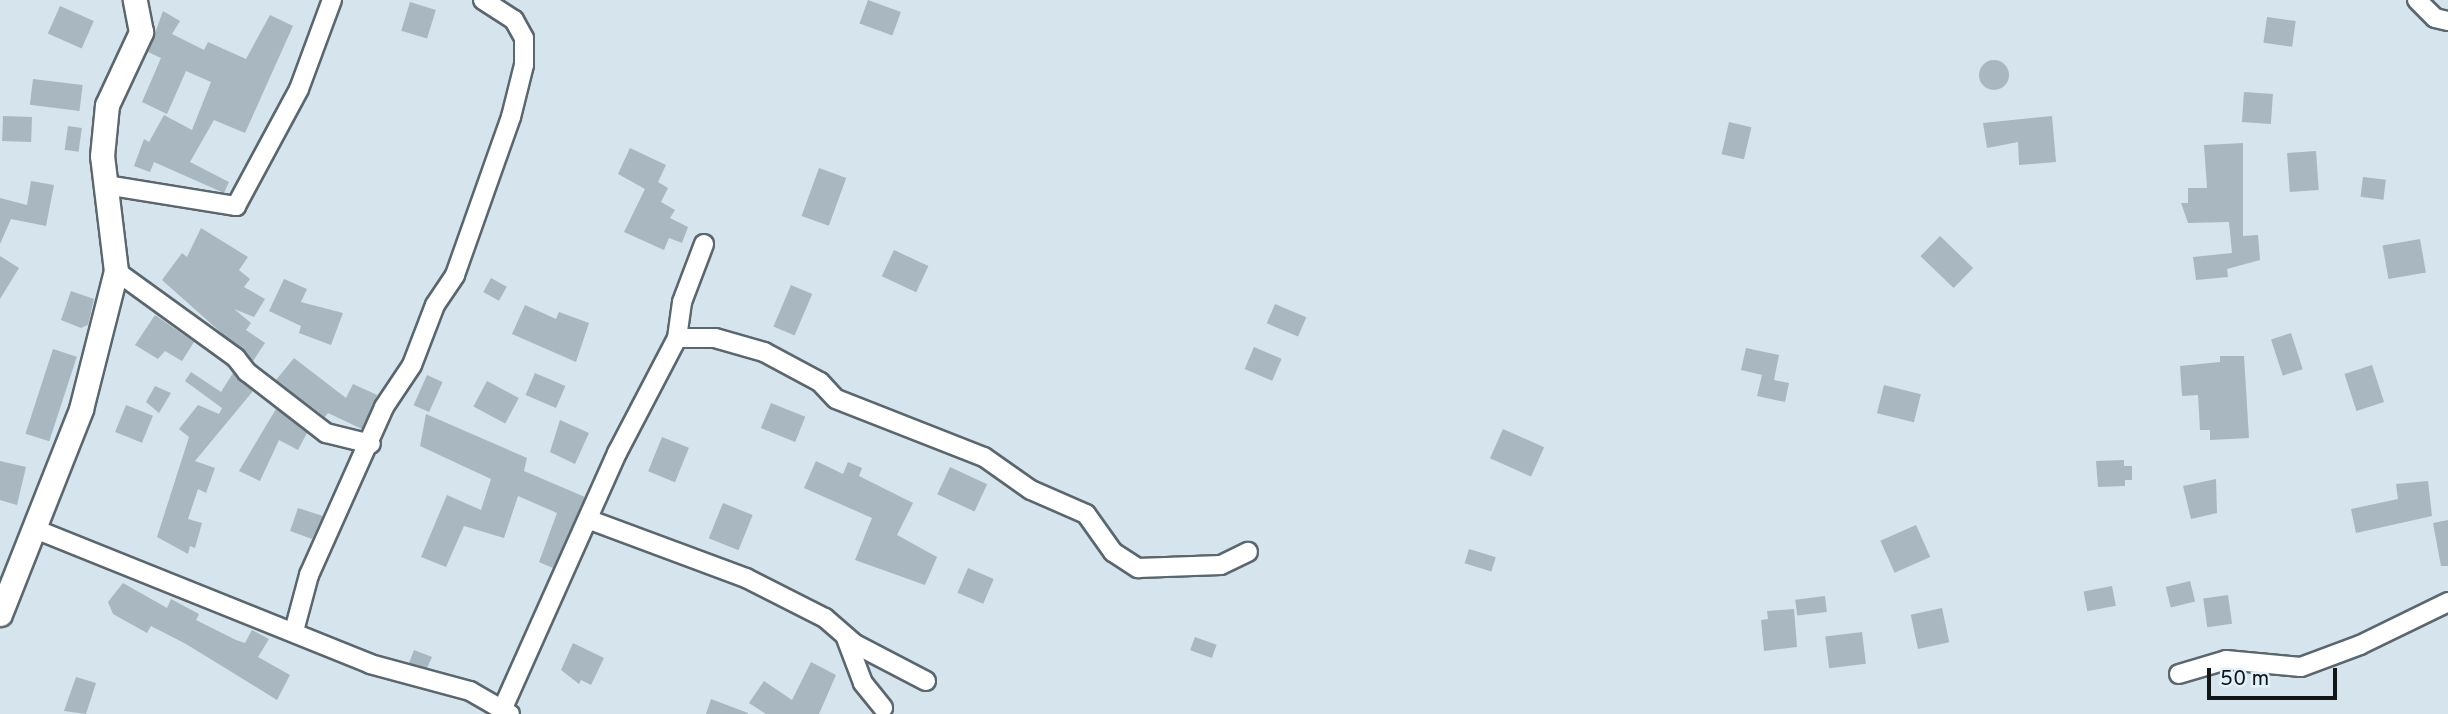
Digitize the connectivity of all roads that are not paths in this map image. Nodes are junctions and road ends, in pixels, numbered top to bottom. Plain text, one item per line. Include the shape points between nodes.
1 (135, 0) edge
2 (332, 0) edge
3 (483, 0) edge
4 (2417, 0) edge
5 (2448, 21) edge
6 (106, 185) junction
7 (704, 244) dead end
8 (116, 271) junction
9 (677, 338) junction
10 (371, 444) junction
11 (590, 520) junction
12 (35, 529) junction
13 (1248, 552) dead end
14 (2448, 602) edge
15 (0, 614) edge
16 (294, 631) junction
17 (846, 638) junction
18 (2179, 674) dead end
19 (926, 681) dead end
20 (883, 708) dead end
21 (506, 712) edge

1 - 6 street via 141,32 107,105 102,156
2 - 6 street via 299,89 236,205
3 - 10 street via 520,29 524,65 481,209 455,275 435,305 412,365 384,407
4 - 5 street via 2435,18
6 - 8 street
7 - 9 street via 682,302
8 - 10 street via 236,358 247,373 326,433
8 - 12 street via 81,409
9 - 11 street via 652,379
9 - 13 street via 715,338 764,352 820,382 836,399 984,457 1031,490 1086,514 1113,552 1138,568 1221,565
10 - 16 street via 309,575
11 - 17 street via 746,578 825,618
11 - 21 street
12 - 15 street
12 - 16 street via 190,595
14 - 18 street via 2360,645 2301,667 2226,660
16 - 21 street via 370,664 470,691
17 - 19 street
17 - 20 street via 863,683

